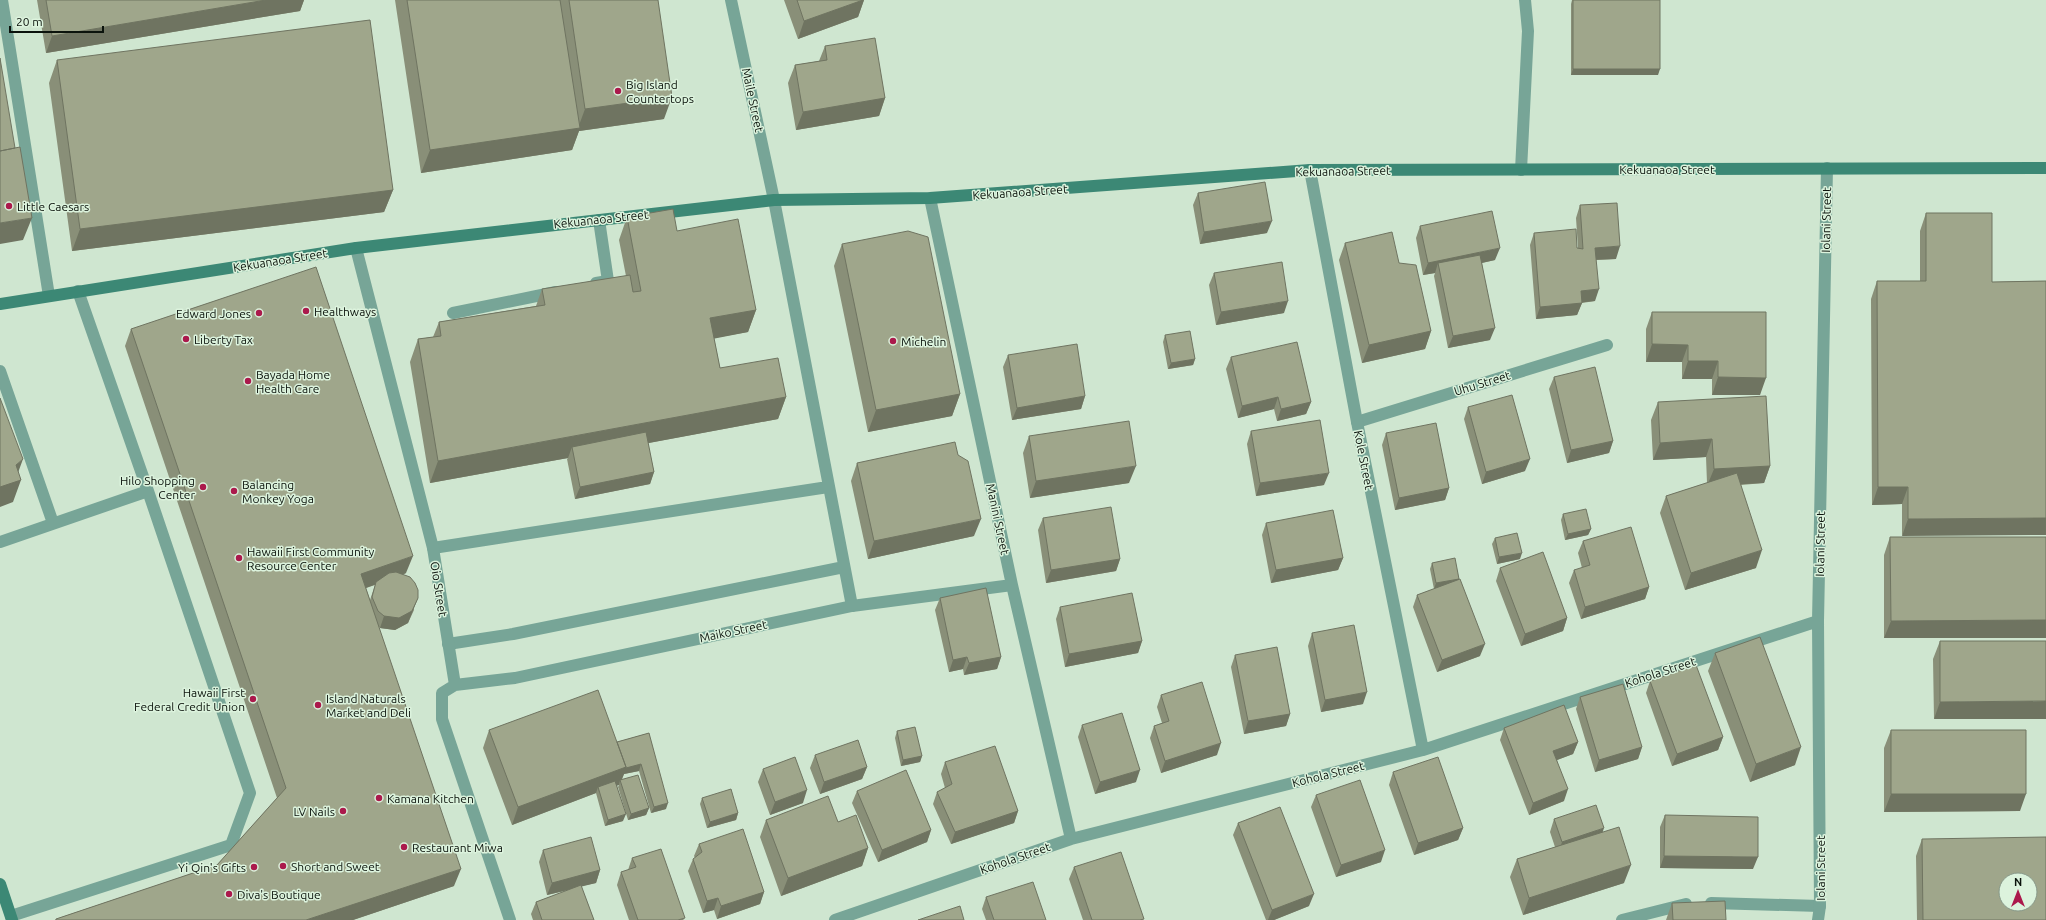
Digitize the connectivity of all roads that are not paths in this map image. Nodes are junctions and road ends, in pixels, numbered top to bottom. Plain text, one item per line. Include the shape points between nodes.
1 (2, 0) edge
2 (731, 0) edge
3 (1525, 0) edge
4 (1827, 168) junction
5 (2046, 168) edge
6 (1310, 170) junction
7 (1521, 170) junction
8 (930, 198) junction
9 (774, 200) junction
10 (599, 220) junction
11 (356, 248) junction
12 (585, 286) edge
13 (569, 289) edge
14 (78, 291) junction
15 (49, 296) junction
16 (0, 304) edge
17 (453, 313) dead end
18 (1607, 345) dead end
19 (0, 371) edge
20 (1357, 422) junction
21 (828, 487) junction
22 (148, 490) junction
23 (53, 524) junction
24 (0, 542) edge
25 (433, 548) junction
26 (844, 567) junction
27 (1012, 585) junction
28 (852, 606) junction
29 (1818, 621) junction
30 (448, 644) junction
31 (455, 685) junction
32 (1423, 750) junction
33 (1071, 839) junction
34 (0, 884) edge
35 (1820, 906) junction
36 (11, 918) edge
37 (510, 920) edge
38 (836, 920) edge
39 (1622, 920) edge
40 (1818, 920) edge

1 - 15 street
2 - 9 street, Maile Street
3 - 7 street via 1528,31
4 - 5 street, Kekuanaoa Street
4 - 7 street, Kekuanaoa Street
4 - 29 street, Iolani Street
6 - 7 street, Kekuanaoa Street
6 - 8 street, Kekuanaoa Street
6 - 20 street, Kole Street
8 - 9 street, Kekuanaoa Street
8 - 27 street, Manini Street
9 - 10 street, Kekuanaoa Street
9 - 21 street, Maile Street
10 - 11 street, Kekuanaoa Street
10 - 12 street via 608,281
11 - 14 street, Kekuanaoa Street
11 - 25 street, Oio Street
13 - 17 street
14 - 15 street, Kekuanaoa Street
14 - 22 street
15 - 16 street, Kekuanaoa Street
18 - 20 street, Uhu Street
19 - 23 street
20 - 32 street, Kole Street
21 - 25 street
21 - 26 street, Maile Street
22 - 23 street
22 - 36 street via 250,793 231,845
23 - 24 street
25 - 30 street, Oio Street
26 - 28 street, Maile Street
26 - 30 street via 513,634
27 - 28 street, Maiko Street
27 - 33 street, Manini Street
28 - 31 street, Maiko Street via 515,678
29 - 32 street, Kohola Street
29 - 35 street, Iolani Street
30 - 31 street, Oio Street
31 - 37 street via 442,693 442,719
32 - 33 street, Kohola Street
33 - 38 street, Kohola Street
34 - 36 street
35 - 39 street via 1691,903
35 - 40 street, Iolani Street

